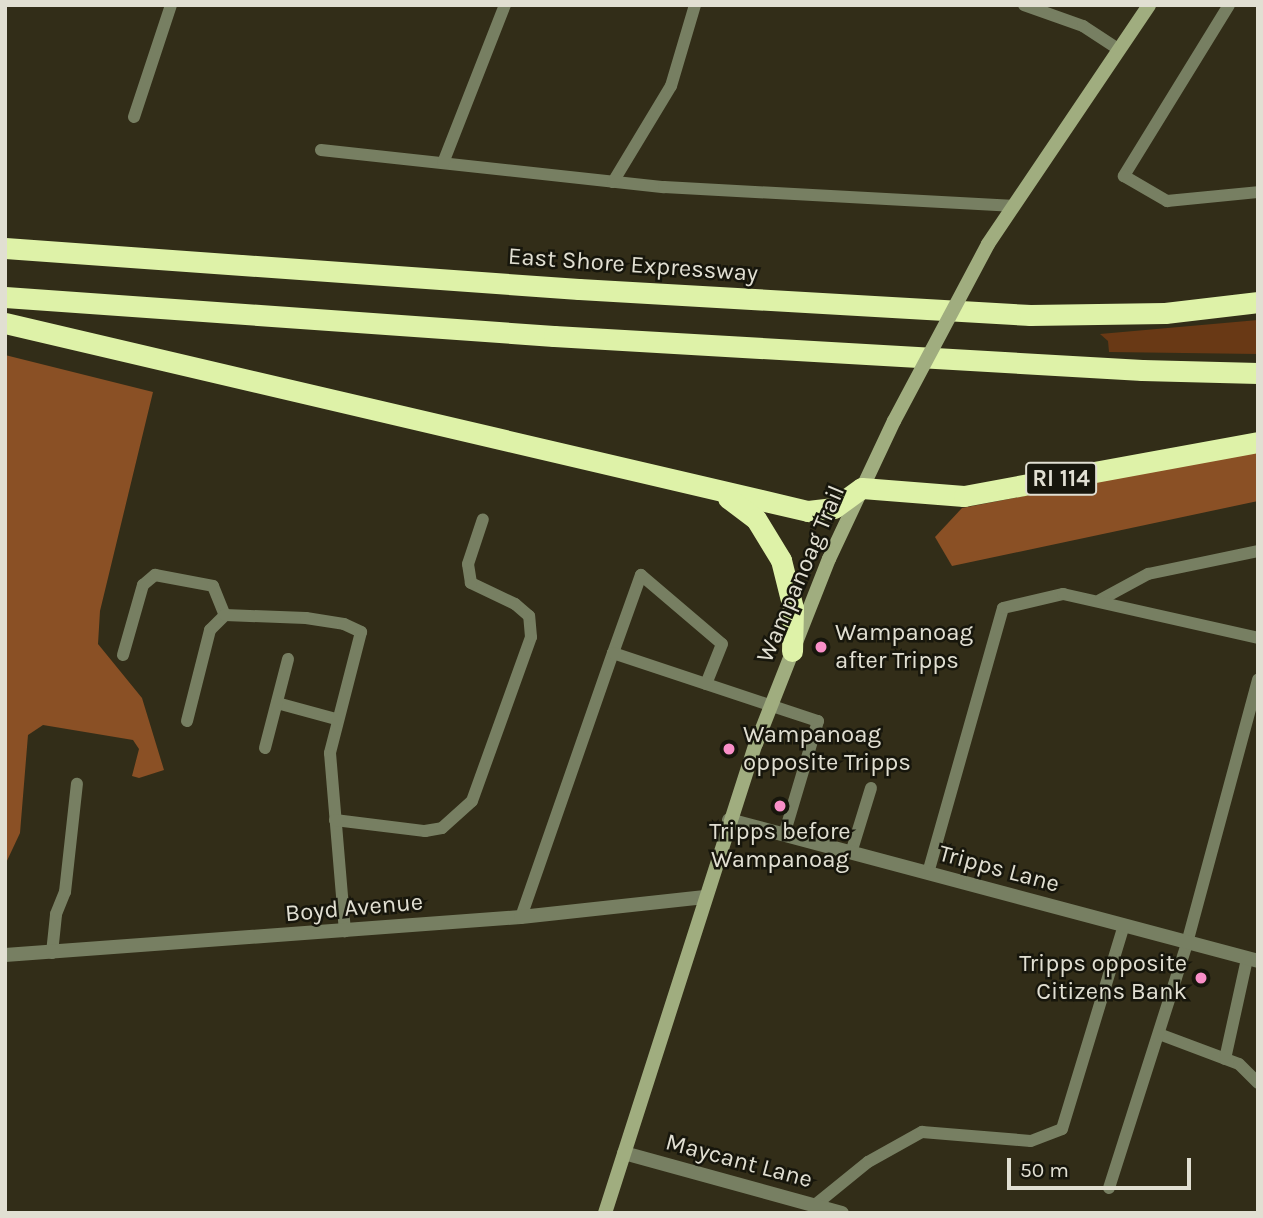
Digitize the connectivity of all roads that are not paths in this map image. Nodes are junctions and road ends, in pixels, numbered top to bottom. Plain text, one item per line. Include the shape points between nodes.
1 (171, 5) edge
2 (505, 5) edge
3 (695, 5) edge
4 (1024, 5) edge
5 (1149, 5) edge
6 (1229, 5) edge
7 (1118, 49) junction
8 (134, 117) dead end
9 (321, 150) dead end
10 (443, 163) junction
11 (612, 182) junction
12 (1258, 192) edge
13 (1010, 206) junction
14 (5, 248) edge
15 (5, 297) edge
16 (1258, 302) edge
17 (5, 323) edge
18 (1258, 373) edge
19 (1258, 442) edge
20 (701, 486) junction
21 (862, 488) junction
22 (483, 519) dead end
23 (1258, 551) edge
24 (1100, 600) junction
25 (225, 615) junction
26 (1258, 638) edge
27 (792, 652) junction
28 (613, 653) junction
29 (123, 654) dead end
30 (288, 659) dead end
31 (1258, 679) edge
32 (706, 684) junction
33 (277, 703) junction
34 (770, 705) junction
35 (336, 719) junction
36 (187, 721) dead end
37 (265, 748) dead end
38 (77, 784) dead end
39 (871, 788) dead end
40 (335, 820) junction
41 (729, 820) junction
42 (784, 835) junction
43 (851, 853) junction
44 (928, 873) junction
45 (705, 897) junction
46 (521, 918) junction
47 (1124, 925) junction
48 (345, 931) junction
49 (1187, 943) junction
50 (52, 953) junction
51 (5, 955) edge
52 (1253, 960) edge
53 (1159, 1034) junction
54 (1225, 1059) junction
55 (1258, 1083) edge
56 (624, 1153) junction
57 (1109, 1188) dead end
58 (815, 1205) junction
59 (605, 1213) edge
60 (842, 1213) edge

1 - 8 lane
2 - 10 lane
3 - 11 lane via 671,86
4 - 7 lane via 1083,26
5 - 7 main road, Wampanoag Trail
6 - 12 lane via 1124,176 1167,201
7 - 13 main road, Wampanoag Trail
9 - 10 lane
10 - 11 lane
11 - 13 lane
13 - 21 main road, Wampanoag Trail, bridge
14 - 16 highway, East Shore Expressway via 1030,315 1165,313
15 - 18 highway via 582,338
17 - 20 highway
19 - 21 highway, RI 114 via 972,495
20 - 21 highway via 817,511 842,505
20 - 27 highway via 740,505 769,537 791,595
21 - 27 main road, Wampanoag Trail
22 - 40 lane via 468,564 471,583 522,610 529,617 531,637 472,801 442,828 425,831
23 - 24 lane via 1148,574
24 - 26 lane
24 - 44 lane via 1063,594 1003,608
25 - 29 lane via 213,586 155,575 143,585
25 - 35 lane via 306,618 344,624 361,632 358,657
25 - 36 lane via 210,631
27 - 34 main road, Wampanoag Trail
28 - 32 lane
28 - 32 lane via 641,575 722,644
28 - 46 lane
30 - 33 lane
31 - 49 lane
32 - 34 lane
33 - 35 lane
33 - 37 lane
34 - 41 main road, Wampanoag Trail
34 - 42 lane via 818,721
35 - 40 lane via 330,753
38 - 50 lane via 65,892 56,914
39 - 43 lane
40 - 48 lane
41 - 42 street, Tripps Lane
41 - 45 main road, Wampanoag Trail
42 - 43 street, Tripps Lane
43 - 44 street, Tripps Lane
44 - 47 street, Tripps Lane
45 - 46 street, Boyd Avenue
45 - 56 main road, Wampanoag Trail
46 - 48 street, Boyd Avenue
47 - 49 street, Tripps Lane
47 - 58 lane via 1062,1129 1031,1142 922,1132 869,1162
48 - 50 street, Boyd Avenue
49 - 52 street, Tripps Lane
49 - 53 lane
50 - 51 street, Boyd Avenue
52 - 54 lane
53 - 54 lane
53 - 57 lane
54 - 55 lane via 1239,1064
56 - 58 street, Maycant Lane
56 - 59 main road, Wampanoag Trail
58 - 60 street, Maycant Lane

